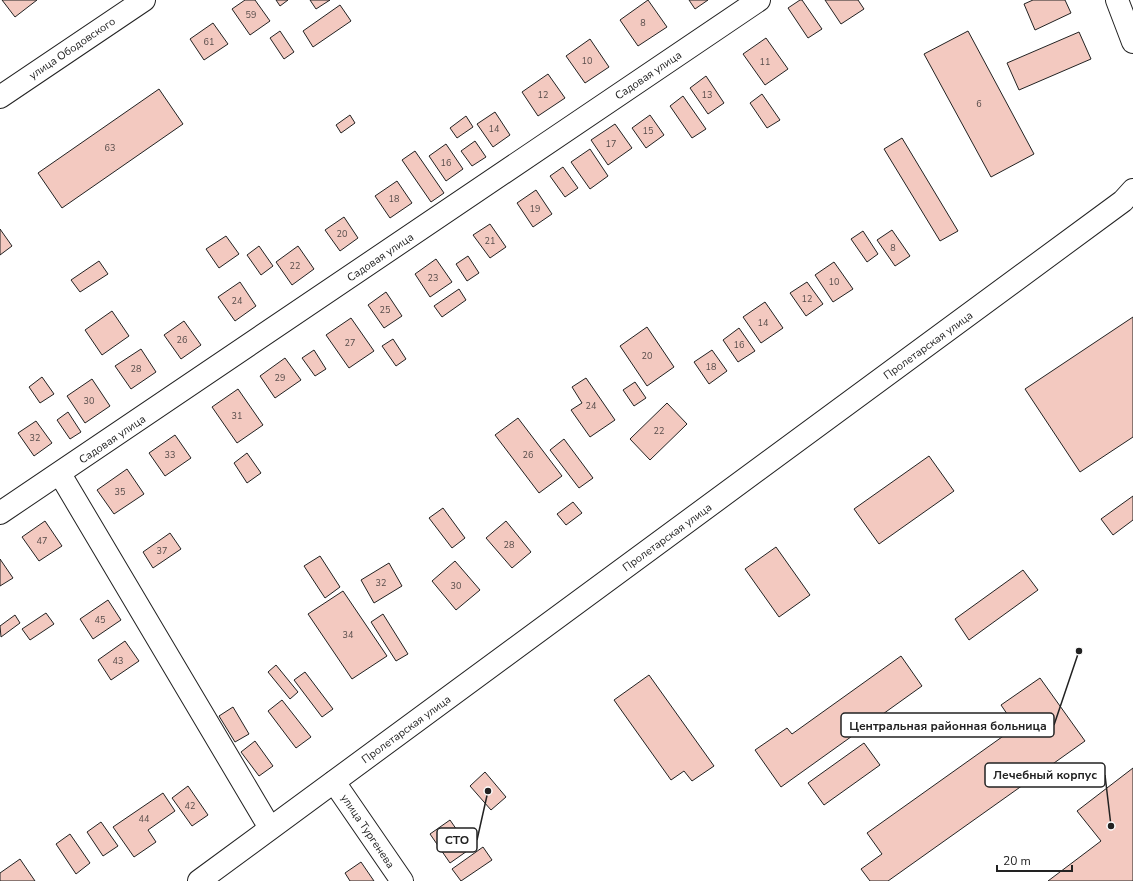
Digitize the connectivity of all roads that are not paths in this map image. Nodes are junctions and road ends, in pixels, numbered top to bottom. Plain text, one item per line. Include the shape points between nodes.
1 (144, 0) edge
2 (759, 0) edge
3 (1117, 0) edge
4 (1133, 42) edge
5 (0, 97) edge
6 (1133, 190) edge
7 (60, 474) junction
8 (0, 513) edge
9 (334, 782) junction
10 (270, 828) junction
11 (199, 881) edge
12 (402, 881) edge

1 - 5 street, улица Ободовского
2 - 7 street, Садовая улица
3 - 4 street
6 - 9 street, Пролетарская улица via 1124,201
7 - 8 street, Садовая улица
7 - 10 street
9 - 10 street, Пролетарская улица
9 - 12 street, улица Тургенева
10 - 11 street, Пролетарская улица

